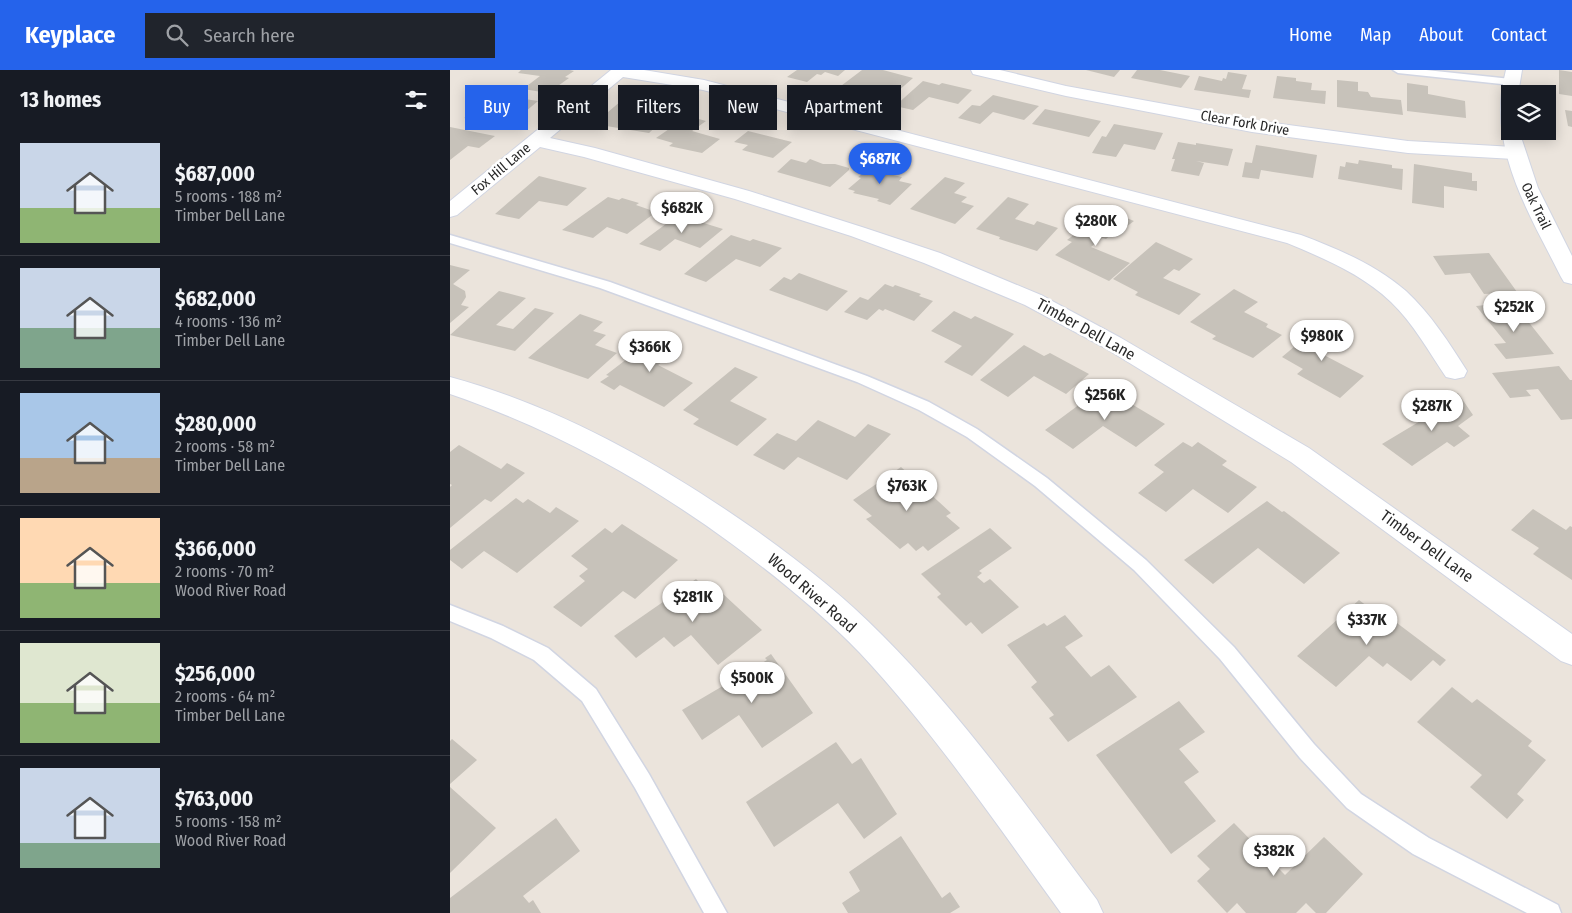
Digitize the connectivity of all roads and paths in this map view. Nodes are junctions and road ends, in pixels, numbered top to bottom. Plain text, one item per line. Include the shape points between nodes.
1 (979, 70) edge
2 (1398, 70) edge
3 (620, 71) edge
4 (1512, 76) edge
5 (535, 140) junction
6 (1512, 140) edge
7 (1514, 153) junction
8 (450, 212) edge
9 (450, 238) edge
10 (1572, 277) edge
11 (1454, 371) dead end
12 (450, 385) edge
13 (450, 613) edge
14 (1572, 650) edge
15 (716, 913) edge
16 (1084, 913) edge
17 (1550, 913) edge

1 - 7 street, Clear Fork Drive via 1252,126 1408,147
2 - 4 lane
3 - 5 street, Fox Hill Lane
3 - 11 street via 704,85 1294,239 1348,263 1399,297
5 - 8 street, Fox Hill Lane
5 - 14 street, Timber Dell Lane via 724,190 858,232 1034,300 1113,343 1300,455
6 - 7 street, Oak Trail
7 - 10 street, Oak Trail via 1527,189
9 - 17 lane via 605,285 862,379 924,406 972,434 1041,482 1140,565 1227,653 1307,751 1354,801 1421,846
12 - 16 street, Wood River Road via 560,427 613,454 692,500 786,567 885,659 983,776
13 - 15 lane via 541,654 589,695 642,781

